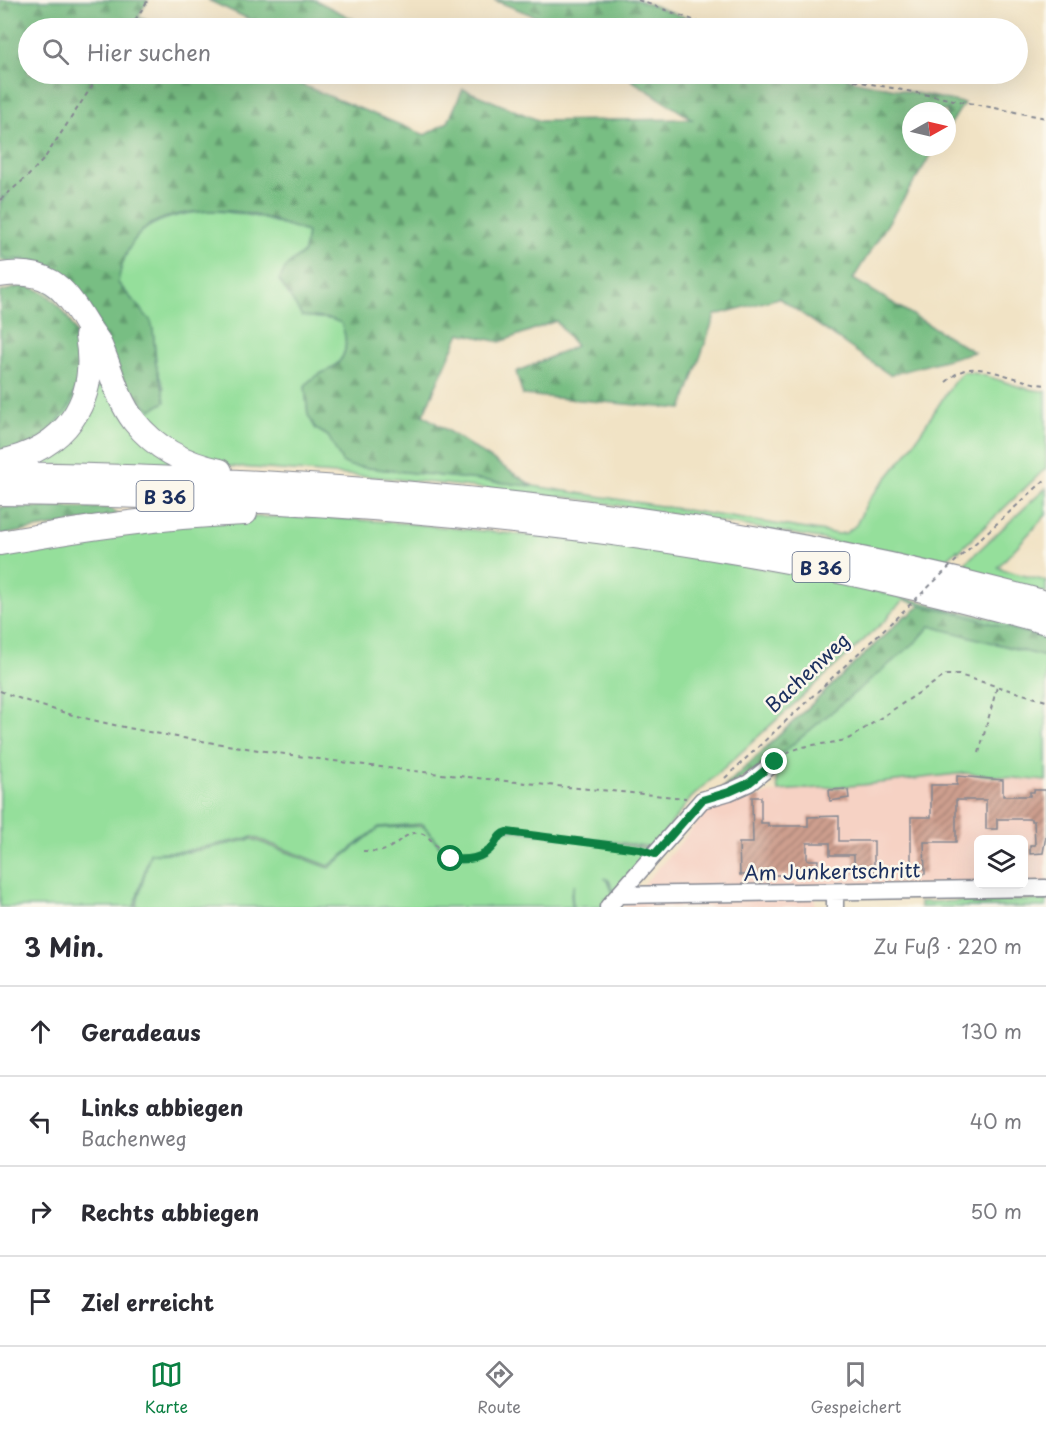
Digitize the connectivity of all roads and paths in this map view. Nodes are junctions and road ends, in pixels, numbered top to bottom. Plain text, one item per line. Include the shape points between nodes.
1 (148, 0) edge
2 (638, 0) edge
3 (136, 18) edge
4 (688, 18) edge
5 (93, 84) edge
6 (871, 84) edge
7 (1046, 118) edge
8 (0, 200) edge
9 (0, 275) edge
10 (85, 322) junction
11 (946, 382) dead end
12 (1046, 385) edge
13 (0, 462) edge
14 (0, 474) edge
15 (1046, 479) edge
16 (253, 482) junction
17 (0, 493) edge
18 (330, 505) junction
19 (0, 543) edge
20 (1046, 603) edge
21 (1046, 622) edge
22 (997, 687) junction
23 (0, 691) edge
24 (1046, 701) edge
25 (979, 753) dead end
26 (775, 762) joint
27 (722, 781) dead end
28 (702, 800) junction
29 (363, 850) dead end
30 (655, 854) junction
31 (1046, 888) edge
32 (835, 899) edge
33 (614, 901) edge

1 - 3 path
2 - 4 path
5 - 8 path via 44,159
6 - 7 path
9 - 10 highway via 27,274 46,279 71,298
10 - 13 highway via 90,373 77,412 61,433 40,448
10 - 16 highway, B 36 via 122,402 143,432 180,458
11 - 12 path via 963,370 987,370
14 - 16 highway, B 36
15 - 27 path, Bachenweg, bridge
16 - 20 highway, B 36 via 477,499 678,524 887,563
17 - 18 highway, B 36
18 - 19 highway, B 36 via 287,513 242,513 98,526
18 - 21 highway, B 36 via 548,525 741,553 837,571
22 - 24 path
22 - 25 path
22 - 26 path via 946,675 850,738 798,747
23 - 28 path via 33,704 150,733 273,753
26 - 28 street via 749,783
28 - 30 street
29 - 30 path via 381,851 408,834 418,833 428,836 438,851 451,859 469,860 486,854 507,832
30 - 33 street
31 - 32 street, Am Junkertschritt
32 - 33 street, Am Junkertschritt

